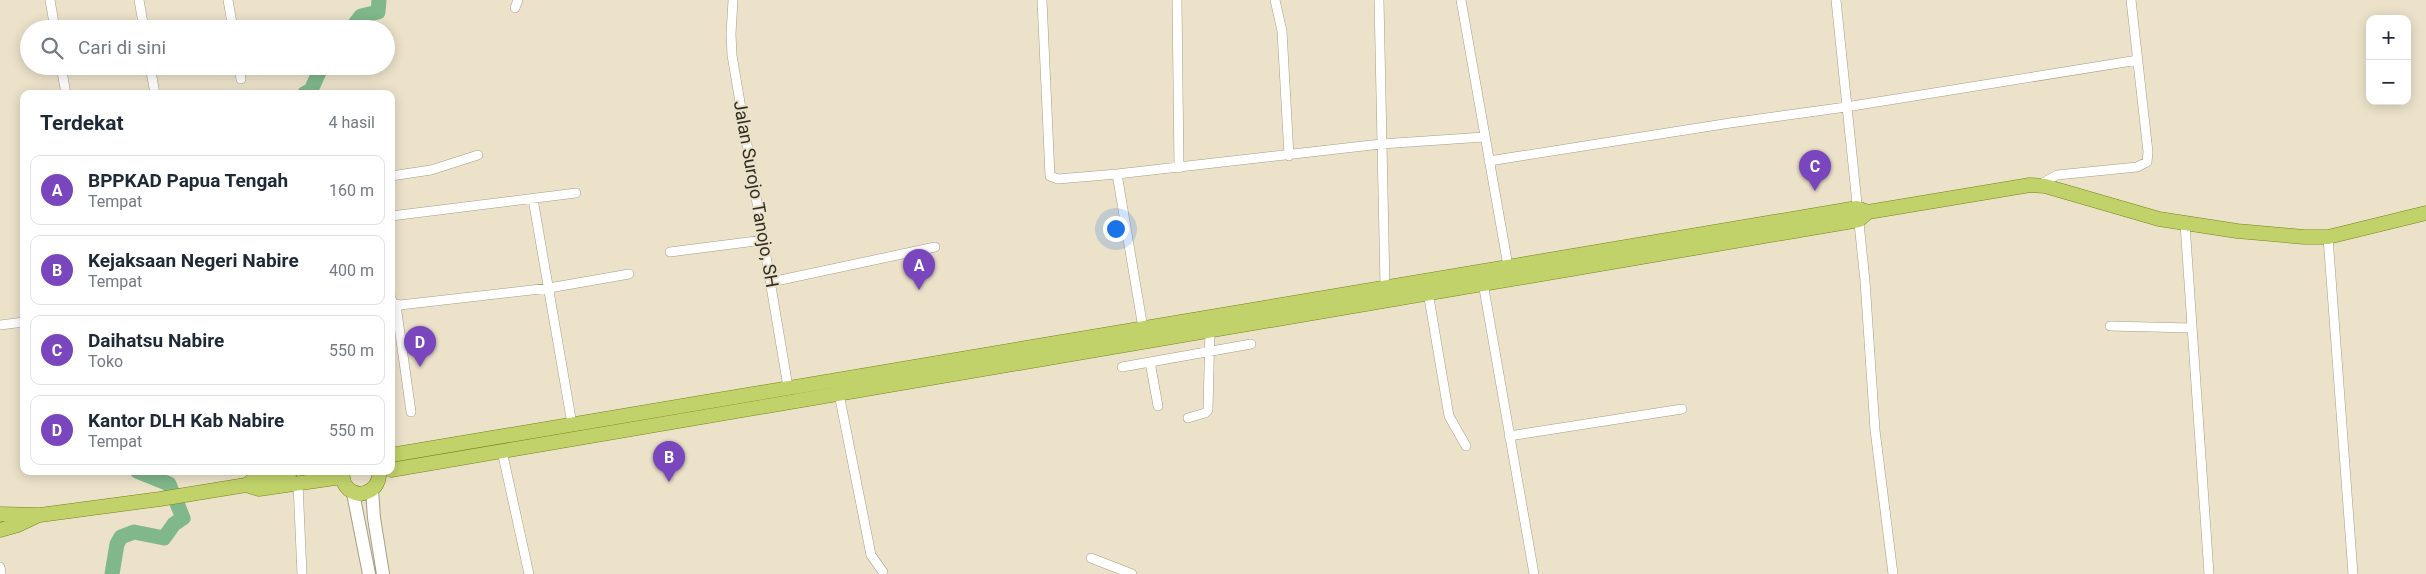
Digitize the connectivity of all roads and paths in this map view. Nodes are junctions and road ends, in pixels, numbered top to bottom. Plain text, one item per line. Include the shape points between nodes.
1 (50, 0) edge
2 (139, 0) edge
3 (228, 0) edge
4 (733, 0) edge
5 (1042, 0) edge
6 (1177, 0) edge
7 (1275, 0) edge
8 (1379, 0) edge
9 (1461, 0) edge
10 (1836, 0) edge
11 (2131, 0) edge
12 (53, 20) edge
13 (142, 20) edge
14 (231, 20) edge
15 (2138, 60) junction
16 (63, 75) edge
17 (152, 75) edge
18 (240, 75) edge
19 (241, 79) dead end
20 (65, 90) edge
21 (154, 90) edge
22 (1846, 107) junction
23 (1484, 136) junction
24 (1381, 144) junction
25 (478, 155) dead end
26 (1289, 156) junction
27 (1489, 161) junction
28 (1179, 168) junction
29 (1117, 174) junction
30 (395, 175) edge
31 (2040, 185) junction
32 (576, 192) dead end
33 (533, 199) junction
34 (1861, 213) junction
35 (2426, 213) edge
36 (395, 216) edge
37 (2185, 224) junction
38 (2328, 237) junction
39 (764, 240) junction
40 (935, 247) dead end
41 (670, 252) dead end
42 (1508, 266) junction
43 (629, 274) dead end
44 (771, 282) junction
45 (1483, 283) junction
46 (1385, 287) junction
47 (549, 288) junction
48 (1428, 292) junction
49 (395, 301) edge
50 (395, 308) edge
51 (20, 322) edge
52 (1209, 323) junction
53 (0, 325) edge
54 (2110, 326) dead end
55 (1143, 328) junction
56 (2191, 328) junction
57 (1251, 344) dead end
58 (1210, 352) junction
59 (1150, 362) junction
60 (1122, 367) dead end
61 (884, 371) junction
62 (887, 385) junction
63 (788, 387) junction
64 (839, 394) junction
65 (1158, 406) dead end
66 (1682, 409) dead end
67 (647, 411) junction
68 (411, 412) dead end
69 (1188, 418) dead end
70 (572, 424) junction
71 (650, 426) junction
72 (1509, 436) junction
73 (1466, 446) dead end
74 (502, 451) junction
75 (395, 454) edge
76 (395, 469) edge
77 (268, 475) edge
78 (338, 475) edge
79 (342, 475) edge
80 (382, 475) edge
81 (298, 484) junction
82 (246, 485) junction
83 (372, 490) junction
84 (352, 492) junction
85 (0, 514) edge
86 (40, 514) junction
87 (0, 530) edge
88 (1091, 558) dead end
89 (0, 567) edge
90 (883, 572) dead end
91 (1, 574) edge
92 (302, 574) edge
93 (369, 574) edge
94 (383, 574) edge
95 (529, 574) edge
96 (1132, 574) edge
97 (1534, 574) edge
98 (1893, 574) edge
99 (2209, 574) edge
100 (2353, 574) edge

1 - 12 street
2 - 13 street
3 - 14 street
4 - 39 street, Jalan Surojo Tanojo, SH via 732,55
5 - 29 street via 1050,176 1058,179
6 - 28 street
7 - 26 street via 1282,31
8 - 24 street
9 - 23 street
10 - 22 street
11 - 15 street
15 - 22 street
15 - 31 street via 2147,162 2137,167 2057,175
16 - 20 street
17 - 21 street
18 - 19 street
22 - 27 street
22 - 34 street
23 - 24 street
23 - 27 street
24 - 26 street
24 - 46 street
25 - 30 street via 431,170
26 - 28 street
27 - 42 street
28 - 29 street
29 - 55 street
31 - 34 main road
31 - 37 main road via 2130,212
32 - 33 street
33 - 36 street
33 - 47 street
34 - 42 main road
34 - 45 main road
34 - 98 street via 1874,430
35 - 38 main road
37 - 38 main road
37 - 56 street
38 - 100 street
39 - 41 street
39 - 44 street, Jalan Surojo Tanojo, SH
40 - 44 street
42 - 46 main road
43 - 47 street
44 - 63 street, Jalan Surojo Tanojo, SH
45 - 48 main road
45 - 72 street
46 - 52 main road
47 - 49 street
47 - 70 street
48 - 52 main road
48 - 73 street via 1449,416
50 - 68 street
51 - 53 street
52 - 55 main road
52 - 58 street
52 - 62 main road
54 - 56 street
55 - 61 main road
56 - 99 street
57 - 58 street
58 - 59 street
58 - 69 street via 1208,410
59 - 60 street
59 - 65 street
61 - 62 main road
61 - 63 main road
62 - 64 main road
63 - 67 main road
64 - 71 main road
64 - 90 street via 871,556
66 - 72 street
67 - 70 main road
67 - 71 main road
70 - 75 main road
71 - 74 main road
72 - 97 street
74 - 76 main road
74 - 95 street
77 - 82 main road via 257,477
78 - 81 main road
79 - 84 main road
80 - 83 main road
81 - 82 main road via 259,489
81 - 92 street
82 - 86 main road
83 - 84 main road via 360,494
83 - 94 main road
84 - 93 main road
85 - 86 main road
86 - 87 main road
88 - 96 street
89 - 91 street

